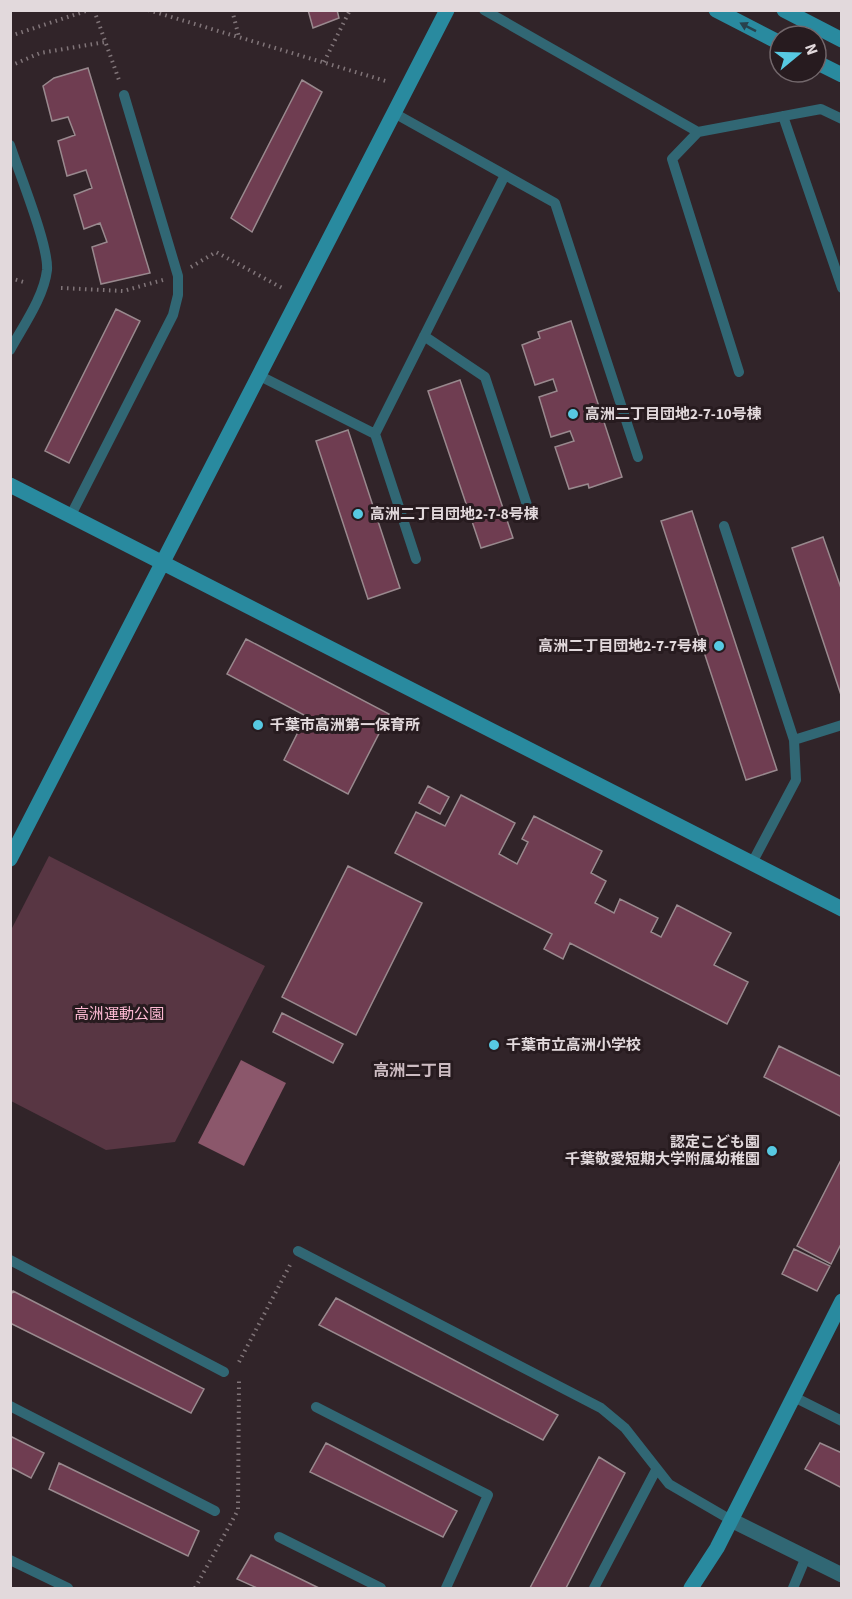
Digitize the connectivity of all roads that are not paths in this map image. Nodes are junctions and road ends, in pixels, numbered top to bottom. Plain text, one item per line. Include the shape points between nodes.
1 (447, 10) edge
2 (484, 10) edge
3 (716, 10) edge
4 (784, 10) edge
5 (768, 37) edge
6 (842, 40) edge
7 (828, 68) edge
8 (842, 75) edge
9 (124, 95) road end
10 (394, 113) junction
11 (783, 116) junction
12 (842, 119) edge
13 (698, 132) junction
14 (10, 146) edge
15 (505, 175) junction
16 (842, 288) edge
17 (424, 336) junction
18 (10, 350) edge
19 (739, 372) dead end
20 (258, 375) junction
21 (375, 434) junction
22 (638, 457) dead end
23 (10, 485) edge
24 (527, 505) dead end
25 (71, 515) junction
26 (724, 526) dead end
27 (416, 559) dead end
28 (162, 562) junction
29 (842, 725) edge
30 (794, 740) junction
31 (10, 859) edge
32 (752, 863) junction
33 (842, 909) edge
34 (298, 1251) road end
35 (10, 1260) edge
36 (842, 1301) edge
37 (224, 1372) dead end
38 (794, 1397) junction
39 (10, 1406) edge
40 (316, 1407) dead end
41 (842, 1421) edge
42 (656, 1470) junction
43 (214, 1511) dead end
44 (731, 1520) junction
45 (279, 1537) dead end
46 (806, 1557) junction
47 (10, 1560) edge
48 (842, 1575) edge
49 (68, 1588) edge
50 (381, 1588) edge
51 (446, 1588) edge
52 (594, 1588) edge
53 (691, 1588) edge
54 (793, 1588) edge

1 - 10 street
2 - 13 lane
5 -> 3 street
4 - 6 street
7 - 8 street
9 - 25 lane via 178,276 178,294 173,315
10 - 15 lane
10 - 20 street
11 - 12 lane via 821,109
11 - 13 lane
11 - 16 lane
13 - 19 lane via 672,159
14 - 18 lane via 47,269 42,288
15 - 17 lane
15 - 22 lane via 555,203
17 - 21 lane
17 - 24 lane via 486,377
20 - 21 lane
20 - 28 street
21 - 27 lane
23 - 25 street
25 - 28 street
26 - 30 lane
28 - 31 street
28 - 32 street
29 - 30 lane
30 - 32 lane via 796,780
32 - 33 street
34 - 42 lane via 601,1408 625,1428
35 - 37 lane
36 - 38 street
38 - 41 lane
38 - 44 street
39 - 43 lane
40 - 51 lane via 488,1495
42 - 44 lane via 669,1484
42 - 52 lane
44 - 46 street
44 - 53 street
45 - 50 lane
46 - 48 street
46 - 54 lane
47 - 49 lane

